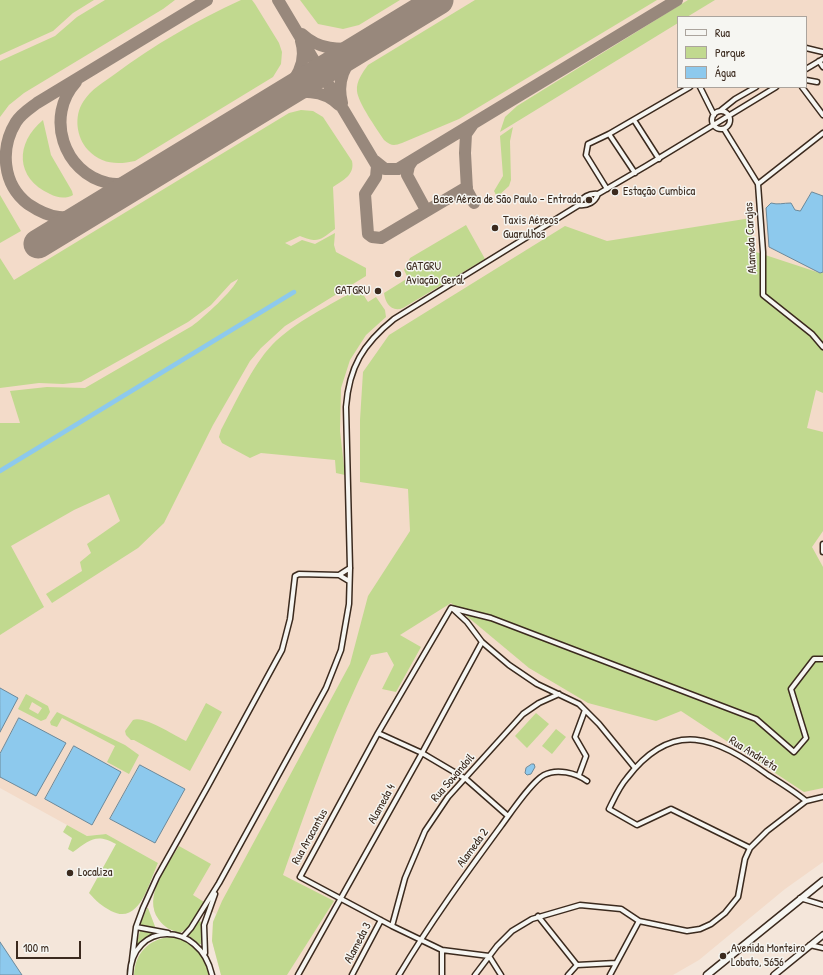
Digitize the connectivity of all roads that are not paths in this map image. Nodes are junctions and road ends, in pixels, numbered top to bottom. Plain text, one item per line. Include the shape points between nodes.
1 (807, 48) edge
2 (823, 52) edge
3 (821, 60) edge
4 (808, 67) edge
5 (823, 67) edge
6 (807, 80) edge
7 (818, 82) dead end
8 (688, 88) edge
9 (701, 88) edge
10 (754, 88) edge
11 (774, 88) edge
12 (803, 88) edge
13 (720, 111) junction
14 (714, 114) junction
15 (729, 115) junction
16 (823, 115) edge
17 (634, 120) junction
18 (713, 126) junction
19 (724, 129) junction
20 (823, 133) edge
21 (609, 134) junction
22 (659, 159) junction
23 (635, 173) junction
24 (758, 184) junction
25 (606, 189) junction
26 (598, 194) junction
27 (579, 206) junction
28 (823, 347) edge
29 (823, 544) edge
30 (823, 552) edge
31 (350, 568) junction
32 (339, 575) junction
33 (350, 581) junction
34 (451, 608) junction
35 (482, 642) junction
36 (823, 659) edge
37 (559, 694) junction
38 (585, 710) junction
39 (378, 733) junction
40 (422, 753) junction
41 (634, 768) junction
42 (578, 775) junction
43 (466, 779) junction
44 (587, 781) dead end
45 (823, 797) edge
46 (806, 801) junction
47 (508, 816) junction
48 (750, 848) junction
49 (823, 881) edge
50 (219, 884) junction
51 (340, 898) junction
52 (799, 898) junction
53 (823, 905) edge
54 (538, 916) junction
55 (382, 920) junction
56 (639, 921) junction
57 (392, 926) junction
58 (136, 927) junction
59 (169, 934) junction
60 (823, 935) edge
61 (182, 937) junction
62 (421, 939) junction
63 (818, 939) junction
64 (810, 945) junction
65 (822, 948) edge
66 (442, 950) junction
67 (205, 953) junction
68 (489, 956) junction
69 (132, 960) junction
70 (616, 963) junction
71 (577, 965) junction
72 (130, 975) edge
73 (212, 975) edge
74 (298, 975) edge
75 (352, 975) edge
76 (399, 975) edge
77 (442, 975) edge
78 (475, 975) edge
79 (501, 975) edge
80 (568, 975) edge
81 (610, 975) edge
82 (707, 975) edge
83 (776, 975) edge

1 - 2 street
3 - 4 street
3 - 5 street
6 - 7 street
8 - 17 street
9 - 14 street
10 - 13 street
11 - 15 street
12 - 16 street
13 - 14 street
13 - 15 street
14 - 18 street
15 - 18 street
15 - 19 street via 730,122
17 - 21 street
17 - 22 street
18 - 19 street
18 - 22 street
19 - 24 street
20 - 24 street
21 - 23 street
21 - 25 street via 588,144 586,155
22 - 23 street
23 - 25 street
24 - 28 street, Alameda Carajas via 763,295 812,334
25 - 26 street
26 - 27 street via 596,200
26 - 27 street via 592,193 581,199
27 - 31 street via 394,319 365,346 351,375 346,407
29 - 30 street
31 - 32 street
31 - 33 street
32 - 33 street
32 - 58 street via 295,576 290,619 282,650 157,877
33 - 50 street via 346,625 334,669
34 - 35 street via 467,622
34 - 36 street via 490,618 756,719 794,752 806,738 791,689 814,659
34 - 39 street, Rua Aracantus
35 - 37 street via 537,684
35 - 40 street, Alameda 4
37 - 38 street
37 - 43 street, Rua Sowandoil via 523,714
38 - 41 street
38 - 42 street via 575,737 586,756
39 - 40 street
39 - 51 street, Rua Aracantus via 300,876
40 - 43 street
40 - 51 street, Alameda 4
41 - 46 street, Rua Andrieta via 663,744 682,739 707,741 729,748
41 - 48 street, Rua Andrieta via 609,810 637,824 671,809
42 - 44 street, Alameda 2
42 - 47 street, Alameda 2 via 545,774
43 - 47 street
43 - 57 street, Rua Sowandoil via 448,797 425,831 405,878
45 - 46 street
46 - 48 street via 767,831
47 - 62 street, Alameda 2
48 - 56 street via 745,860 738,897 725,913 711,924 700,929 687,930
49 - 52 main road
50 - 61 street via 192,928
50 - 67 street via 204,925
51 - 55 street, Rua Aracantus
51 - 74 street, Alameda 4
52 - 53 street
52 - 82 main road
54 - 56 street via 580,905 622,909
54 - 68 street via 512,931
54 - 71 street
55 - 57 street, Rua Aracantus
55 - 75 street, Alameda 3
56 - 70 street
57 - 62 street, Rua Aracantus
58 - 59 street
58 - 69 street
59 - 61 street
59 - 69 street via 159,935 147,941
60 - 63 street
61 - 67 street via 193,942
62 - 66 street, Rua Aracantus
62 - 76 street, Alameda 2
63 - 64 street
63 - 65 street
64 - 65 street
64 - 83 street
66 - 68 street, Rua Aracantus
66 - 77 street
67 - 73 street
68 - 78 street
68 - 79 street
69 - 72 street
70 - 71 street
70 - 81 street
71 - 80 street

